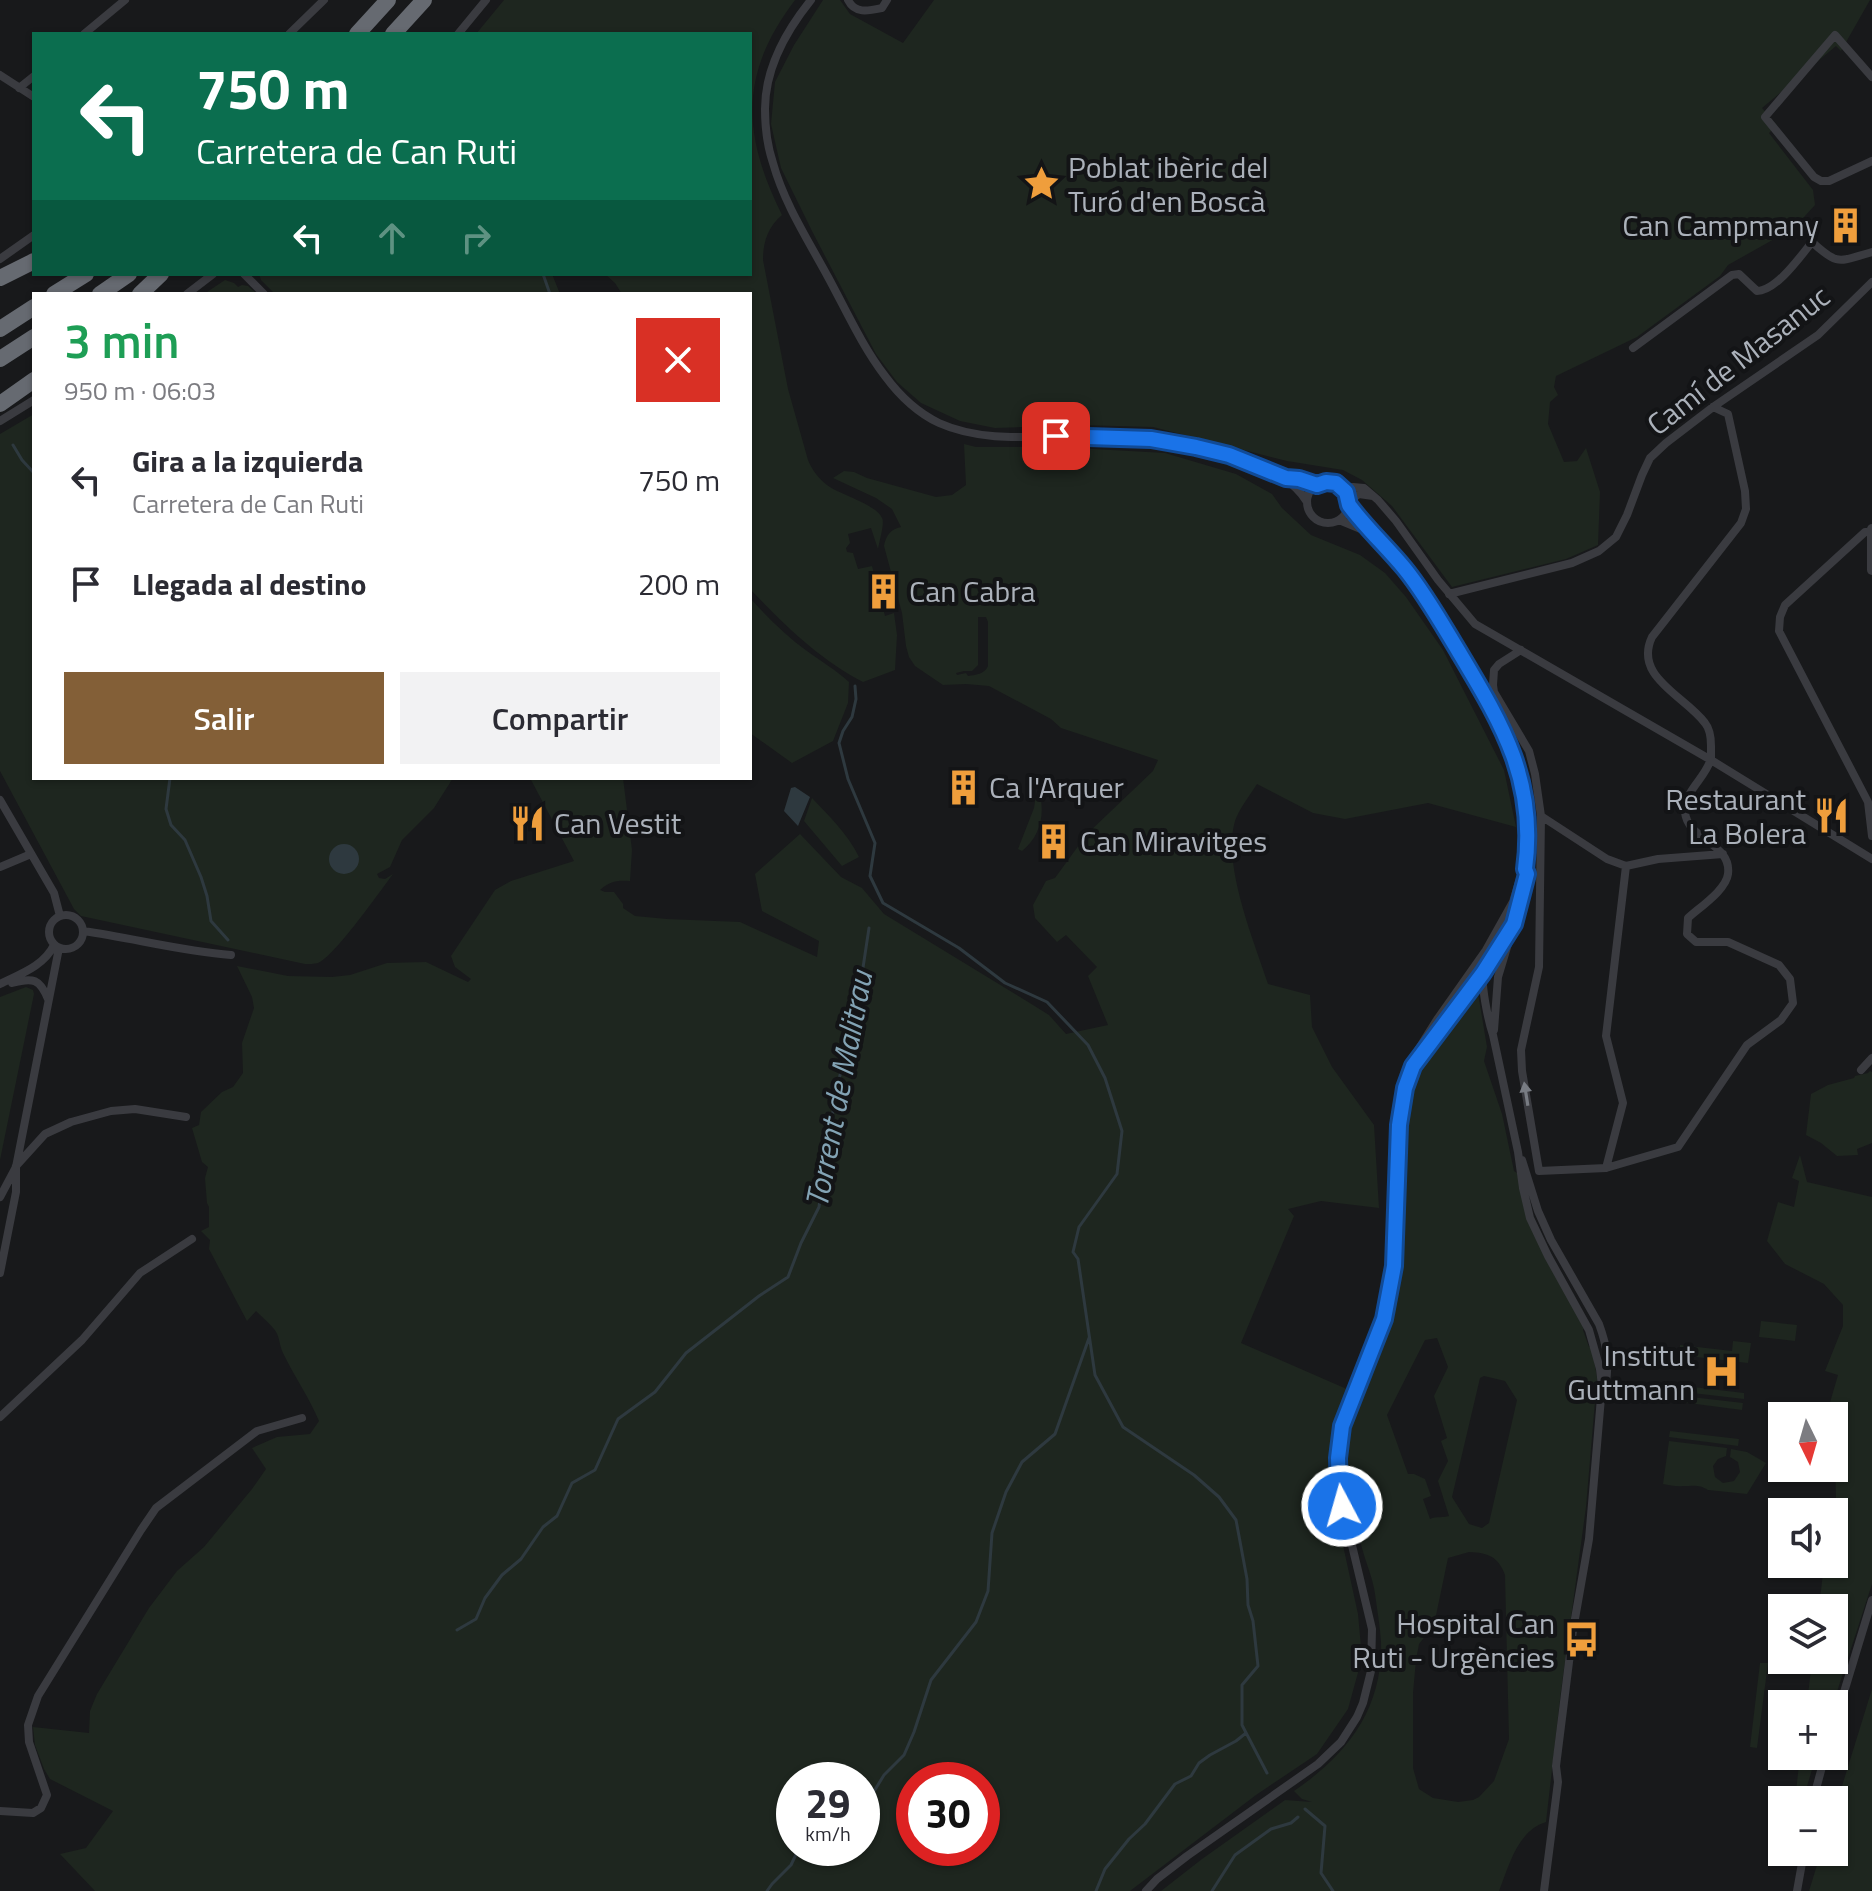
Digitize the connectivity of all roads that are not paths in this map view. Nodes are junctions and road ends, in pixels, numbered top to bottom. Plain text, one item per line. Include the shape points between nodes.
1 (125, 0) edge
2 (324, 0) edge
3 (388, 0) edge
4 (424, 0) edge
5 (486, 0) edge
6 (811, 0) edge
7 (848, 0) edge
8 (887, 0) edge
9 (86, 32) edge
10 (291, 32) edge
11 (359, 32) edge
12 (395, 32) edge
13 (460, 32) edge
14 (0, 75) edge
15 (1872, 77) edge
16 (32, 78) edge
17 (19, 88) junction
18 (32, 96) edge
19 (1872, 161) edge
20 (32, 236) edge
21 (1872, 252) edge
22 (0, 259) edge
23 (32, 262) edge
24 (83, 276) edge
25 (126, 276) edge
26 (159, 276) edge
27 (210, 276) edge
28 (246, 276) edge
29 (0, 278) edge
30 (1872, 282) edge
31 (57, 292) edge
32 (103, 292) edge
33 (142, 292) edge
34 (190, 292) edge
35 (262, 292) edge
36 (32, 308) edge
37 (0, 329) edge
38 (32, 338) edge
39 (1633, 348) dead end
40 (0, 359) edge
41 (32, 381) edge
42 (32, 401) edge
43 (0, 404) edge
44 (1713, 407) junction
45 (0, 421) edge
46 (1286, 478) junction
47 (1317, 485) junction
48 (1344, 489) junction
49 (1373, 496) junction
50 (1307, 502) junction
51 (1349, 503) junction
52 (1339, 520) junction
53 (1872, 531) edge
54 (1372, 533) junction
55 (1872, 570) edge
56 (1449, 594) junction
57 (1521, 650) junction
58 (1711, 760) junction
59 (0, 800) edge
60 (1541, 816) junction
61 (1872, 836) edge
62 (31, 854) junction
63 (1723, 854) junction
64 (1872, 859) edge
65 (1626, 866) junction
66 (0, 867) edge
67 (1525, 869) junction
68 (1514, 900) junction
69 (60, 916) junction
70 (1514, 924) junction
71 (83, 931) junction
72 (56, 946) junction
73 (231, 955) dead end
74 (1483, 973) junction
75 (0, 985) edge
76 (48, 1001) junction
77 (1493, 1035) junction
78 (1872, 1058) edge
79 (1413, 1066) junction
80 (1861, 1070) dead end
81 (186, 1117) dead end
82 (1518, 1152) junction
83 (16, 1167) junction
84 (1606, 1168) junction
85 (0, 1197) edge
86 (1528, 1210) junction
87 (192, 1239) dead end
88 (1555, 1247) junction
89 (0, 1273) edge
90 (1562, 1280) junction
91 (1596, 1320) junction
92 (1597, 1357) junction
93 (1602, 1399) junction
94 (0, 1417) edge
95 (302, 1418) dead end
96 (1872, 1600) edge
97 (1845, 1690) edge
98 (0, 1811) edge
99 (1801, 1866) edge
100 (1146, 1891) edge
101 (1544, 1891) edge
102 (1797, 1891) edge

1 - 9 street
2 - 10 street
3 - 11 highway
4 - 12 highway
5 - 13 street
6 - 46 street via 774,63 765,106 768,147 779,182 856,330 905,400 961,431 1151,439 1229,455
7 - 8 street via 868,12 882,8
14 - 17 street
15 - 19 street via 1835,35 1765,117 1821,181
16 - 17 street
17 - 18 street
20 - 22 street
21 - 39 street via 1838,260 1812,242 1767,290 1757,291 1739,274 1732,275
23 - 29 highway
24 - 31 highway
25 - 32 highway
26 - 33 highway
27 - 34 street
28 - 35 street
30 - 44 street, Camí de Masanuc via 1818,335
36 - 37 highway
38 - 40 highway
41 - 43 highway
42 - 45 street
44 - 56 street, Camí de Masanuc via 1650,458 1616,537 1605,547 1572,563
44 - 58 street via 1728,414 1746,509 1741,523 1647,647 1652,672 1706,723
46 - 47 street
46 - 50 street
47 - 48 street via 1329,481
47 - 50 street
48 - 49 street via 1364,488
48 - 51 street
49 - 51 street via 1359,494
49 - 56 street
50 - 52 street via 1318,521
51 - 52 street
51 - 54 street
52 - 54 street
53 - 55 street
53 - 61 street via 1785,605 1779,631 1868,802
54 - 67 street via 1419,588 1499,722 1522,783 1528,833
56 - 57 street via 1475,624
57 - 58 street
57 - 60 street via 1494,670 1493,685 1529,751
58 - 63 street via 1686,801 1685,815 1698,835
58 - 64 street
59 - 62 street
60 - 65 street
84 -> 60 street via 1539,1171 1521,1050 1539,967
62 - 66 street
62 - 69 street via 54,893
63 - 65 street
63 - 84 street via 1729,870 1725,884 1688,918 1687,934 1696,942 1728,942 1779,965 1790,979 1793,1003 1781,1020 1747,1045 1678,1147
65 - 84 street via 1606,1036 1623,1103
67 - 68 street
67 - 70 street
68 - 74 street
68 - 79 street via 1416,1053
69 - 71 street via 72,916
69 - 72 street via 50,923 48,934
70 - 74 street
70 - 77 street via 1498,977
71 - 72 street via 80,942 70,949
71 - 73 street
72 - 75 street via 30,969
72 - 76 street
74 - 77 street
74 - 79 street
75 - 76 street via 34,980
76 - 83 street
77 - 82 street
78 - 80 street
79 - 100 street via 1399,1125 1394,1266 1384,1319 1342,1426 1338,1458 1339,1491 1372,1629 1371,1671 1363,1703 1341,1742 1318,1764
81 - 83 street via 135,1109 71,1122 45,1134
82 - 86 street
82 - 88 street
83 - 85 street
83 - 89 street
86 - 88 street
86 - 90 street
87 - 94 street via 140,1273 82,1340
88 - 91 street
90 - 91 street
90 - 92 street
91 - 92 street
91 - 93 street via 1608,1349
92 - 93 street
93 - 101 street
95 - 98 street via 257,1431 156,1508 38,1696 28,1725 47,1795 41,1808 33,1813
96 - 97 street
99 - 102 street

